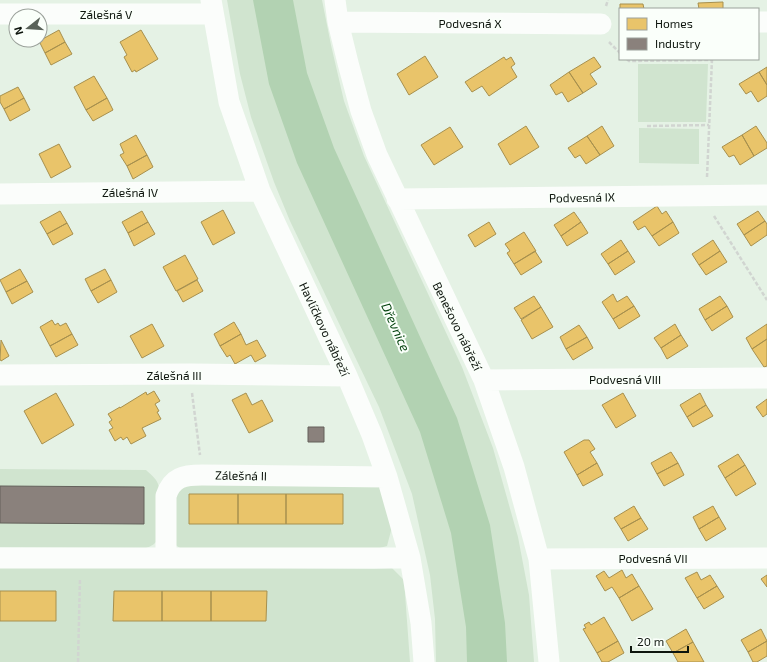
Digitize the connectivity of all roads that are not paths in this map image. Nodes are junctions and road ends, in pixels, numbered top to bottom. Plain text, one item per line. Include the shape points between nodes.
1 (334, 0) edge
2 (212, 7) edge
3 (0, 14) edge
4 (338, 22) junction
5 (601, 24) dead end
6 (260, 191) junction
7 (0, 194) edge
8 (767, 195) edge
9 (397, 199) junction
10 (0, 375) edge
11 (347, 376) junction
12 (767, 378) edge
13 (484, 380) junction
14 (387, 477) junction
15 (166, 557) junction
16 (0, 558) edge
17 (410, 558) junction
18 (767, 558) edge
19 (539, 559) junction
20 (424, 662) edge
21 (549, 662) edge

1 - 4 street, Benešovo nábřeží
2 - 3 street, Zálešná V
2 - 6 street, Havlíčkovo nábřeží via 229,102
4 - 5 street, Podvesná X
4 - 9 street, Benešovo nábřeží via 361,111
6 - 7 street, Zálešná IV
6 - 11 street, Havlíčkovo nábřeží
8 - 9 street, Podvesná IX
9 - 13 street, Benešovo nábřeží
10 - 11 street, Zálešná III
11 - 14 street, Havlíčkovo nábřeží
12 - 13 street, Podvesná VIII
13 - 19 street, Benešovo nábřeží via 514,467
14 - 15 street, Zálešná II via 184,476 173,483 166,496
14 - 17 street, Havlíčkovo nábřeží
15 - 16 street
15 - 17 street
17 - 20 street, Havlíčkovo nábřeží via 421,623
18 - 19 street, Podvesná VII
19 - 21 street, Benešovo nábřeží

